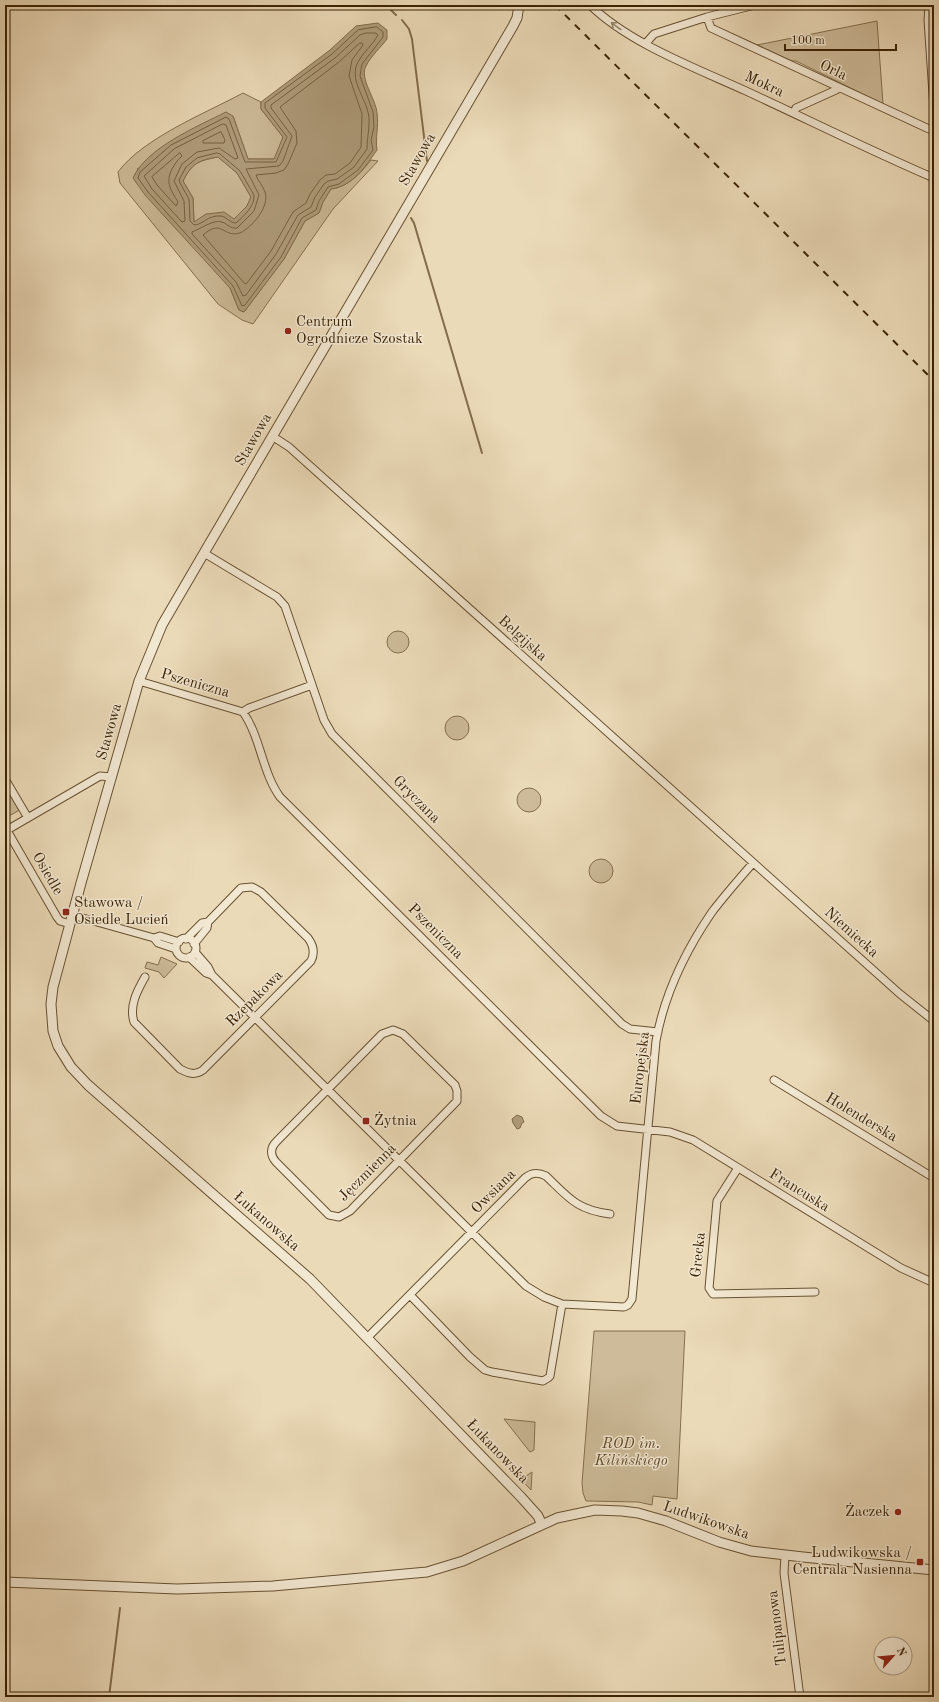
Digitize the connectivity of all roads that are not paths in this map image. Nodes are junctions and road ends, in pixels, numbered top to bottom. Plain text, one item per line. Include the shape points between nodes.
1 (519, 5) edge
2 (590, 5) edge
3 (755, 5) edge
4 (929, 5) edge
5 (707, 17) junction
6 (646, 43) junction
7 (838, 87) junction
8 (934, 109) edge
9 (794, 113) junction
10 (934, 129) edge
11 (934, 178) edge
12 (272, 436) junction
13 (204, 552) junction
14 (139, 681) junction
15 (312, 685) junction
16 (243, 712) junction
17 (112, 777) junction
18 (5, 778) edge
19 (28, 818) junction
20 (6, 829) edge
21 (753, 863) junction
22 (72, 915) junction
23 (208, 922) junction
24 (70, 924) junction
25 (186, 939) junction
26 (194, 944) junction
27 (178, 945) junction
28 (195, 952) junction
29 (189, 958) junction
30 (212, 975) junction
31 (145, 977) dead end
32 (255, 1018) junction
33 (934, 1020) edge
34 (658, 1032) junction
35 (774, 1080) dead end
36 (327, 1090) junction
37 (648, 1129) junction
38 (399, 1161) junction
39 (738, 1168) junction
40 (934, 1178) edge
41 (610, 1214) dead end
42 (471, 1233) junction
43 (934, 1283) edge
44 (815, 1292) dead end
45 (410, 1295) junction
46 (562, 1304) junction
47 (367, 1338) junction
48 (542, 1525) junction
49 (785, 1555) junction
50 (934, 1570) edge
51 (5, 1582) edge
52 (800, 1697) edge

1 - 12 street, Stawowa via 515,22
6 -> 2 street, Mokra via 619,28
3 - 5 street
4 - 8 street
5 - 6 street via 654,34
5 - 7 street, Orla via 711,28
6 - 9 street, Mokra via 660,52
7 - 9 street via 796,108
7 - 10 street, Orla via 929,129
9 - 11 street, Mokra
12 - 13 street, Stawowa
12 - 21 street, Belgijska via 289,447
13 - 14 street, Stawowa via 162,625
13 - 15 street, Gryczana via 283,603
14 - 16 street, Pszeniczna
14 - 17 street, Stawowa
15 - 16 street, Pszeniczna
15 - 34 street, Gryczana via 324,720 332,734 622,1024 635,1030
16 - 37 street, Pszeniczna via 251,726 270,780 280,797 601,1116 617,1126
17 - 19 street, Osiedle via 100,776
17 - 22 street, Stawowa
18 - 19 street
19 - 20 street, Osiedle
20 - 24 street, Osiedle via 57,918 65,924
21 - 33 street, Niemiecka via 900,994
21 - 34 street, Europejska via 721,900 702,929 679,971
22 - 24 street, Łukanowska
22 - 27 street via 154,938 160,936
23 - 25 street, Rzepakowa via 202,923
23 - 26 street, Rzepakowa via 207,928
23 - 32 street, Rzepakowa via 241,888 252,887 261,892 311,942 314,952 311,961
24 - 47 street, Łukanowska via 51,1004 53,1030 63,1055 88,1085 310,1279
25 - 26 street
25 - 27 street
26 - 28 street
27 - 29 street via 181,956
28 - 29 street
28 - 30 street
29 - 30 street
30 - 32 street
31 - 32 street, Rzepakowa via 132,1006 134,1022 185,1072 196,1074 203,1070
32 - 36 street
34 - 37 street, Europejska
35 - 40 street, Holenderska
36 - 38 street
36 - 38 street, Jęczmienna via 276,1142 271,1152 273,1159 325,1212 336,1217 347,1213
36 - 38 street, Jęczmienna via 385,1032 400,1031 414,1044 454,1085 458,1098
37 - 39 street, Francuska via 685,1137
37 - 46 street, Europejska via 631,1302 624,1307
38 - 42 street
39 - 43 street, Francuska via 901,1268
39 - 44 street, Grecka via 717,1200 709,1288 713,1294
41 - 42 street, Owsiana via 590,1211 578,1205 546,1176 536,1173 525,1178
42 - 45 street, Owsiana
42 - 46 street via 526,1286
45 - 46 street via 485,1370 539,1380 546,1380 550,1376
45 - 47 street, Owsiana
47 - 48 street, Łukanowska via 521,1497 538,1516
48 - 49 street, Ludwikowska via 557,1518 582,1512 622,1511 666,1521 719,1542 751,1551
48 - 51 street, Ludwikowska via 463,1561 427,1572 273,1586 177,1588
49 - 50 street, Ludwikowska
49 - 52 street, Tulipanowa via 784,1573

